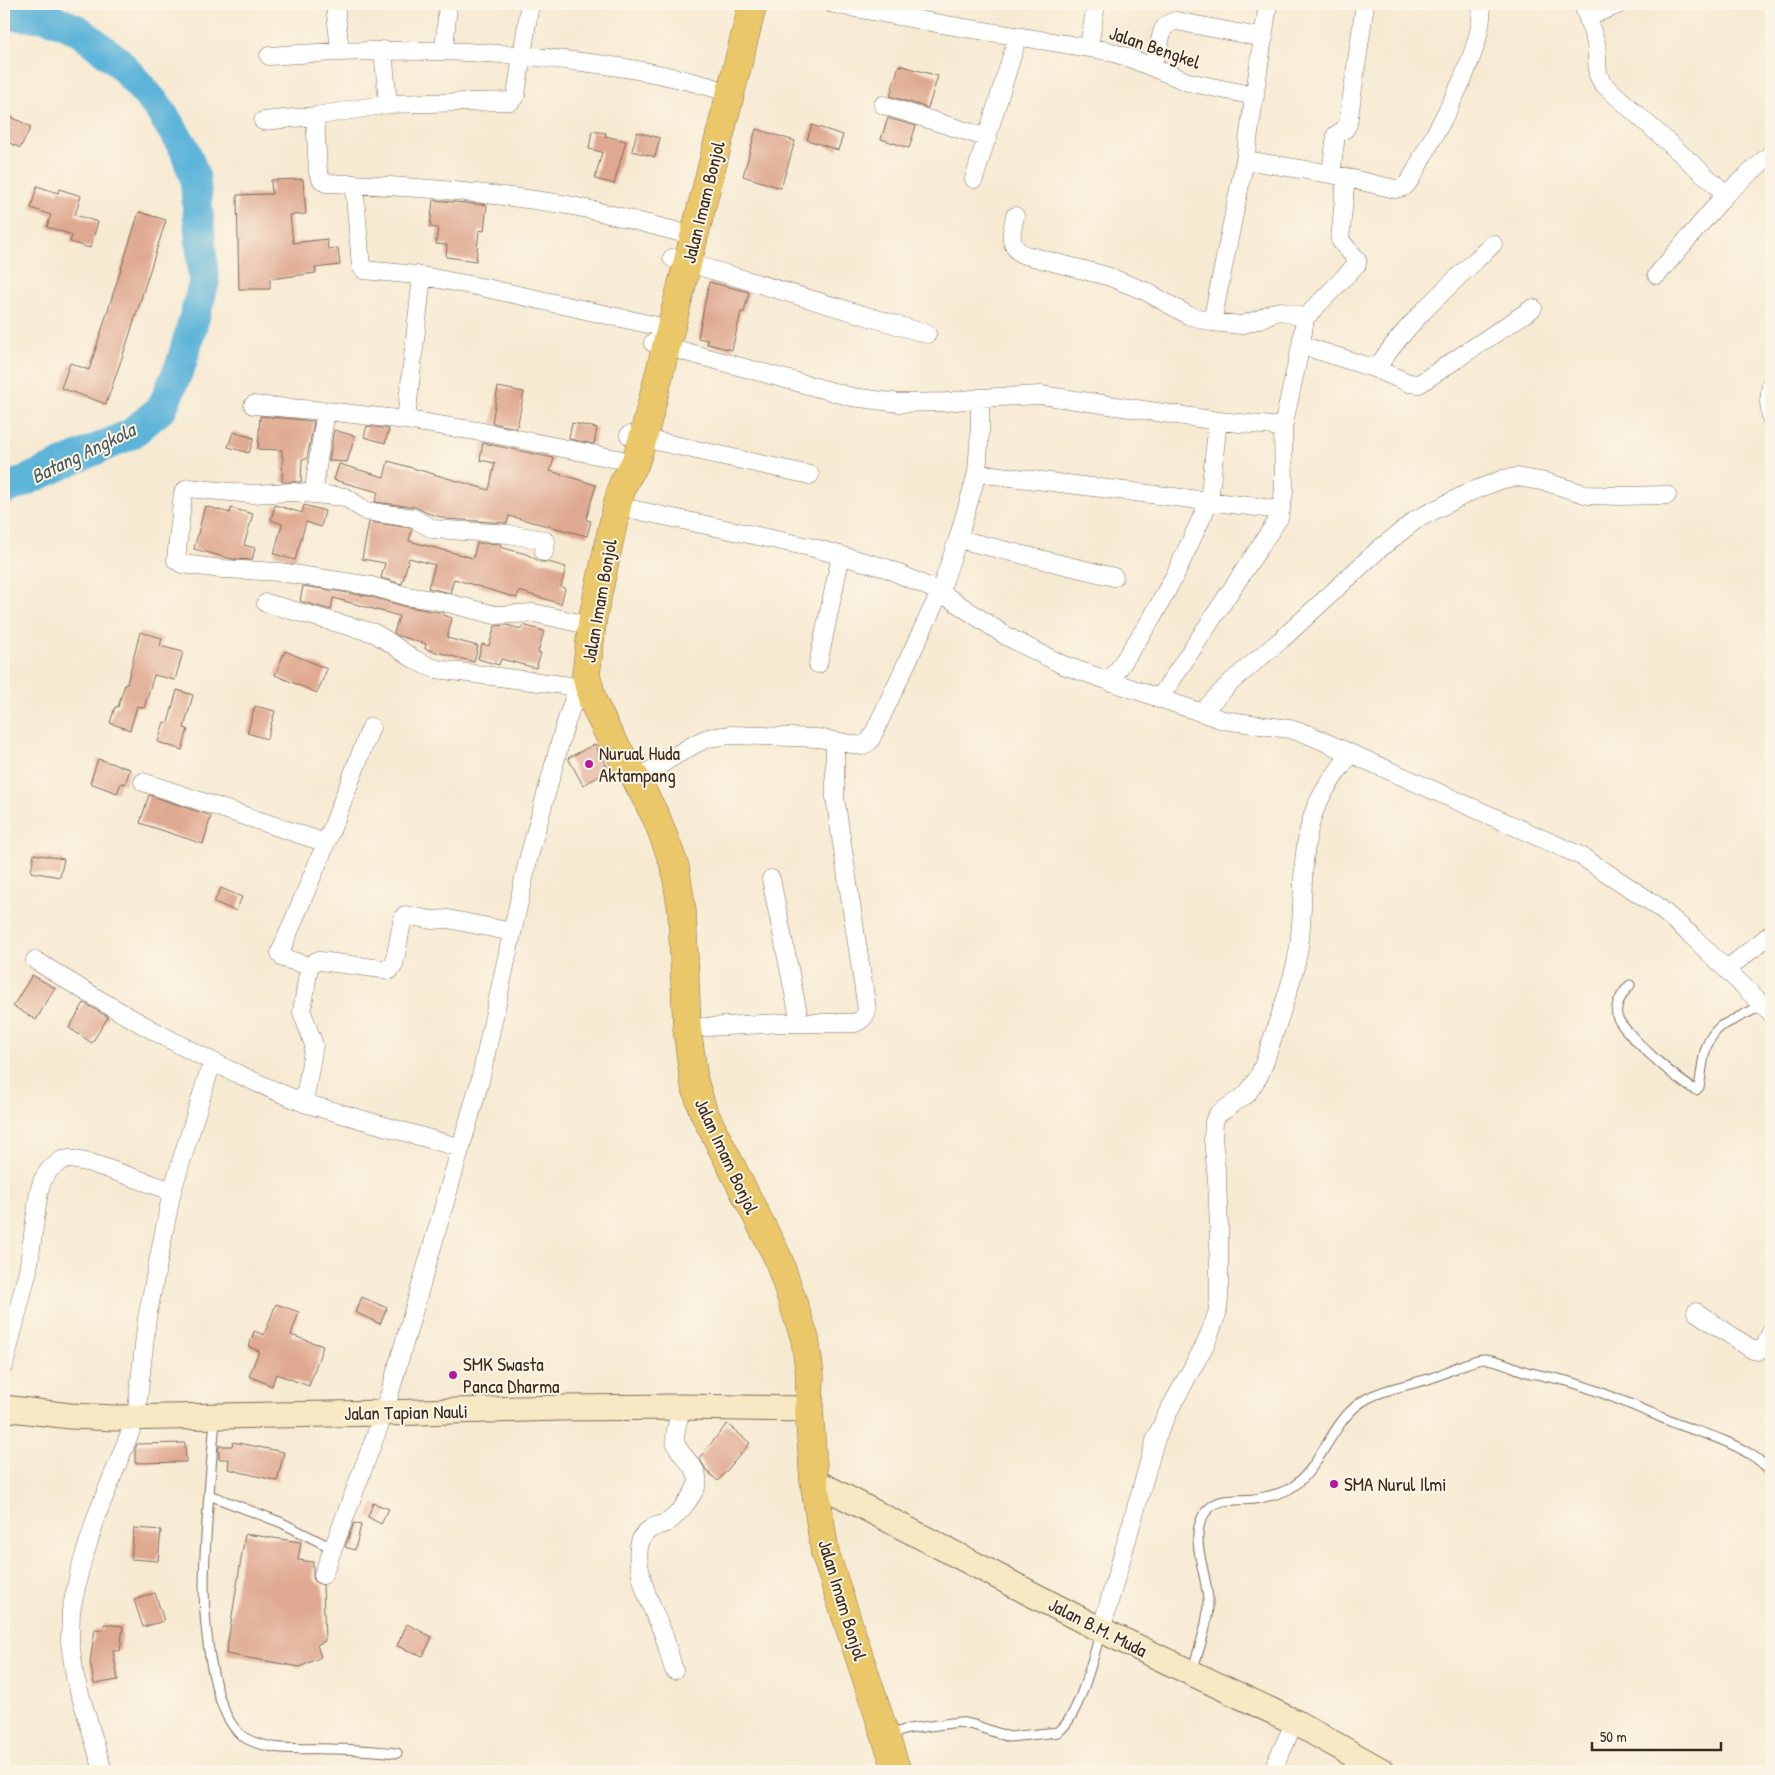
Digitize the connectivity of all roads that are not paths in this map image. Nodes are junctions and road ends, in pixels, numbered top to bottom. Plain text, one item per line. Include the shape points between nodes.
1 (335, 4) edge
2 (448, 4) edge
3 (530, 4) edge
4 (737, 4) edge
5 (753, 4) edge
6 (833, 4) edge
7 (1096, 4) edge
8 (1268, 4) edge
9 (1365, 4) edge
10 (1481, 4) edge
11 (1620, 4) edge
12 (1586, 10) edge
13 (1018, 36) junction
14 (1264, 38) junction
15 (1089, 47) junction
16 (383, 50) junction
17 (340, 51) junction
18 (444, 51) junction
19 (522, 54) junction
20 (269, 56) dead end
21 (1152, 67) junction
22 (723, 91) junction
23 (1255, 96) junction
24 (388, 104) junction
25 (883, 105) dead end
26 (315, 116) junction
27 (262, 121) dead end
28 (988, 138) junction
29 (1771, 154) edge
30 (1245, 160) junction
31 (1339, 176) junction
32 (974, 179) dead end
33 (354, 184) junction
34 (1726, 194) junction
35 (1015, 216) dead end
36 (679, 232) junction
37 (1493, 244) dead end
38 (680, 260) junction
39 (1657, 275) dead end
40 (422, 276) junction
41 (1533, 308) dead end
42 (1305, 318) junction
43 (1212, 322) junction
44 (927, 334) dead end
45 (659, 338) junction
46 (1302, 345) junction
47 (1376, 369) junction
48 (1771, 384) edge
49 (980, 398) junction
50 (252, 405) dead end
51 (326, 411) junction
52 (1771, 418) edge
53 (406, 420) junction
54 (1218, 421) junction
55 (1283, 427) junction
56 (628, 464) junction
57 (977, 473) junction
58 (810, 476) dead end
59 (314, 494) junction
60 (1667, 495) dead end
61 (1209, 502) junction
62 (1281, 510) junction
63 (958, 539) junction
64 (544, 552) dead end
65 (841, 555) junction
66 (1114, 578) dead end
67 (940, 592) junction
68 (266, 603) dead end
69 (592, 626) junction
70 (818, 664) dead end
71 (583, 681) junction
72 (1110, 682) junction
73 (1159, 699) junction
74 (1201, 713) junction
75 (371, 727) dead end
76 (836, 742) junction
77 (1350, 754) junction
78 (636, 779) junction
79 (142, 782) dead end
80 (326, 843) junction
81 (771, 879) dead end
82 (512, 932) junction
83 (1771, 934) edge
84 (35, 960) dead end
85 (310, 966) junction
86 (1727, 970) junction
87 (1630, 985) dead end
88 (1767, 1009) edge
89 (800, 1023) junction
90 (687, 1028) junction
91 (212, 1062) junction
92 (304, 1103) junction
93 (461, 1148) junction
94 (172, 1192) junction
95 (1696, 1312) dead end
96 (1771, 1332) edge
97 (4, 1365) edge
98 (682, 1407) junction
99 (4, 1408) edge
100 (809, 1409) junction
101 (384, 1413) junction
102 (215, 1415) junction
103 (136, 1418) junction
104 (1771, 1475) edge
105 (814, 1481) junction
106 (209, 1495) junction
107 (332, 1548) junction
108 (323, 1575) dead end
109 (1101, 1630) junction
110 (674, 1670) dead end
111 (1191, 1673) junction
112 (1295, 1722) junction
113 (885, 1736) junction
114 (397, 1753) dead end
115 (103, 1771) edge
116 (897, 1771) edge
117 (1272, 1771) edge
118 (1382, 1771) edge

1 - 17 street
2 - 18 street
3 - 19 street
4 - 22 highway, Jalan Imam Bonjol
5 - 22 highway, Jalan Imam Bonjol
6 - 13 street, Jalan Bengkel
7 - 15 street
8 - 14 street
9 - 31 street via 1348,124 1336,135
10 - 31 street via 1480,27 1466,70 1406,186 1395,189
11 - 12 street
12 - 34 street via 1596,42 1598,75 1603,84
13 - 15 street, Jalan Bengkel
13 - 28 street
14 - 21 street via 1171,22 1163,30
14 - 23 street
15 - 21 street, Jalan Bengkel
16 - 17 street
16 - 18 street
16 - 24 street
17 - 20 street
18 - 19 street
19 - 22 street via 652,71
19 - 24 street via 516,95 511,101
21 - 23 street, Jalan Bengkel via 1188,82
22 - 36 highway, Jalan Imam Bonjol
22 - 38 highway, Jalan Imam Bonjol
23 - 30 street
24 - 26 street
25 - 28 street
26 - 27 street
26 - 33 street via 319,176 326,183
28 - 32 street
29 - 34 street
30 - 31 street
30 - 43 street
31 - 42 street via 1340,240 1357,264
33 - 36 street via 424,187 552,203
33 - 40 street via 362,268
34 - 39 street
35 - 43 street via 1012,242 1022,254 1107,276 1145,291 1188,315
36 - 38 highway, Jalan Imam Bonjol
37 - 47 street via 1417,319
38 - 44 street
38 - 45 highway, Jalan Imam Bonjol
40 - 45 street via 486,288
40 - 53 street
41 - 47 street via 1419,384
42 - 43 street via 1281,311 1241,325
42 - 46 street
45 - 49 street via 852,397 900,403
45 - 56 highway, Jalan Imam Bonjol
46 - 47 street
46 - 55 street
48 - 52 street
49 - 54 street via 1041,395
49 - 57 street
50 - 51 street
51 - 53 street
51 - 59 street
53 - 56 street via 483,432
54 - 55 street
54 - 61 street
55 - 62 street via 1284,491
56 - 58 street
56 - 65 street
56 - 69 highway, Jalan Imam Bonjol
57 - 61 street
57 - 63 street
59 - 64 street via 345,497 366,511 413,518 433,529 544,540
59 - 69 street via 252,494 186,488 176,560 182,564 279,572 371,586 495,615 534,613
60 - 74 street via 1588,495 1517,477 1470,492 1417,519 1378,550 1232,681
61 - 62 street
61 - 72 street via 1152,618
62 - 73 street via 1274,526
63 - 66 street
63 - 67 street
65 - 67 street via 886,568
65 - 70 street
67 - 72 street via 1035,652
67 - 76 street via 872,739 862,746
68 - 71 street via 374,633 424,666 436,669
69 - 71 highway, Jalan Imam Bonjol
71 - 78 highway, Jalan Imam Bonjol via 609,735
71 - 82 street via 563,732
72 - 73 street
73 - 74 street
74 - 77 street via 1223,720 1289,729
75 - 80 street
76 - 78 street via 818,738 731,735 708,738
76 - 89 street via 835,797 867,1010 855,1023
77 - 86 street via 1581,856 1656,905
77 - 109 street via 1313,816 1303,874 1296,962 1265,1061 1247,1094 1218,1114 1214,1122 1220,1228 1217,1314 1206,1343 1156,1438
78 - 90 highway, Jalan Imam Bonjol via 657,820 675,867 682,910
79 - 80 street
80 - 85 street via 280,953 283,958
81 - 89 street
82 - 85 street via 448,919 405,915 394,965 390,970 320,960
82 - 93 street via 480,1081
83 - 86 street
84 - 91 street via 99,1001
85 - 92 street via 302,1012 314,1044
86 - 88 street
87 - 88 lane via 1617,1008 1618,1018 1636,1041 1696,1090 1706,1046 1715,1031
89 - 90 street
90 - 100 highway, Jalan Imam Bonjol via 694,1081 703,1111 778,1258 805,1339 810,1375
91 - 92 street
91 - 94 street
92 - 93 street
93 - 101 street
94 - 97 street via 91,1163 70,1159 62,1160 50,1169 39,1192 28,1270
94 - 103 street via 147,1318
95 - 96 street via 1753,1350 1764,1348
98 - 100 main road, Jalan Tapian Nauli
98 - 101 main road, Jalan Tapian Nauli
98 - 110 street via 676,1443 697,1474 697,1484 674,1518 646,1532 638,1548 642,1579
99 - 103 main road, Jalan Tapian Nauli via 70,1416
100 - 105 highway, Jalan Imam Bonjol
101 - 102 main road, Jalan Tapian Nauli
101 - 107 street
102 - 103 main road, Jalan Tapian Nauli
102 - 106 lane
103 - 115 street via 98,1512 70,1612 75,1677
104 - 111 lane via 1760,1461 1724,1440 1574,1383 1495,1361 1480,1360 1432,1378 1387,1389 1366,1399 1348,1414 1311,1469 1291,1488 1253,1499 1221,1501 1205,1512 1198,1530 1198,1541 1208,1607
105 - 109 main road, Jalan B.M. Muda
105 - 113 highway, Jalan Imam Bonjol via 825,1553
106 - 107 lane via 280,1522
106 - 114 lane via 204,1585 207,1628 214,1682 232,1726 248,1740 273,1747
107 - 108 street
109 - 111 main road, Jalan B.M. Muda
109 - 113 lane via 1072,1715 1058,1732 1009,1737 959,1722 908,1729
111 - 112 main road, Jalan B.M. Muda
112 - 117 street
112 - 118 main road, Jalan B.M. Muda
113 - 116 highway, Jalan Imam Bonjol

